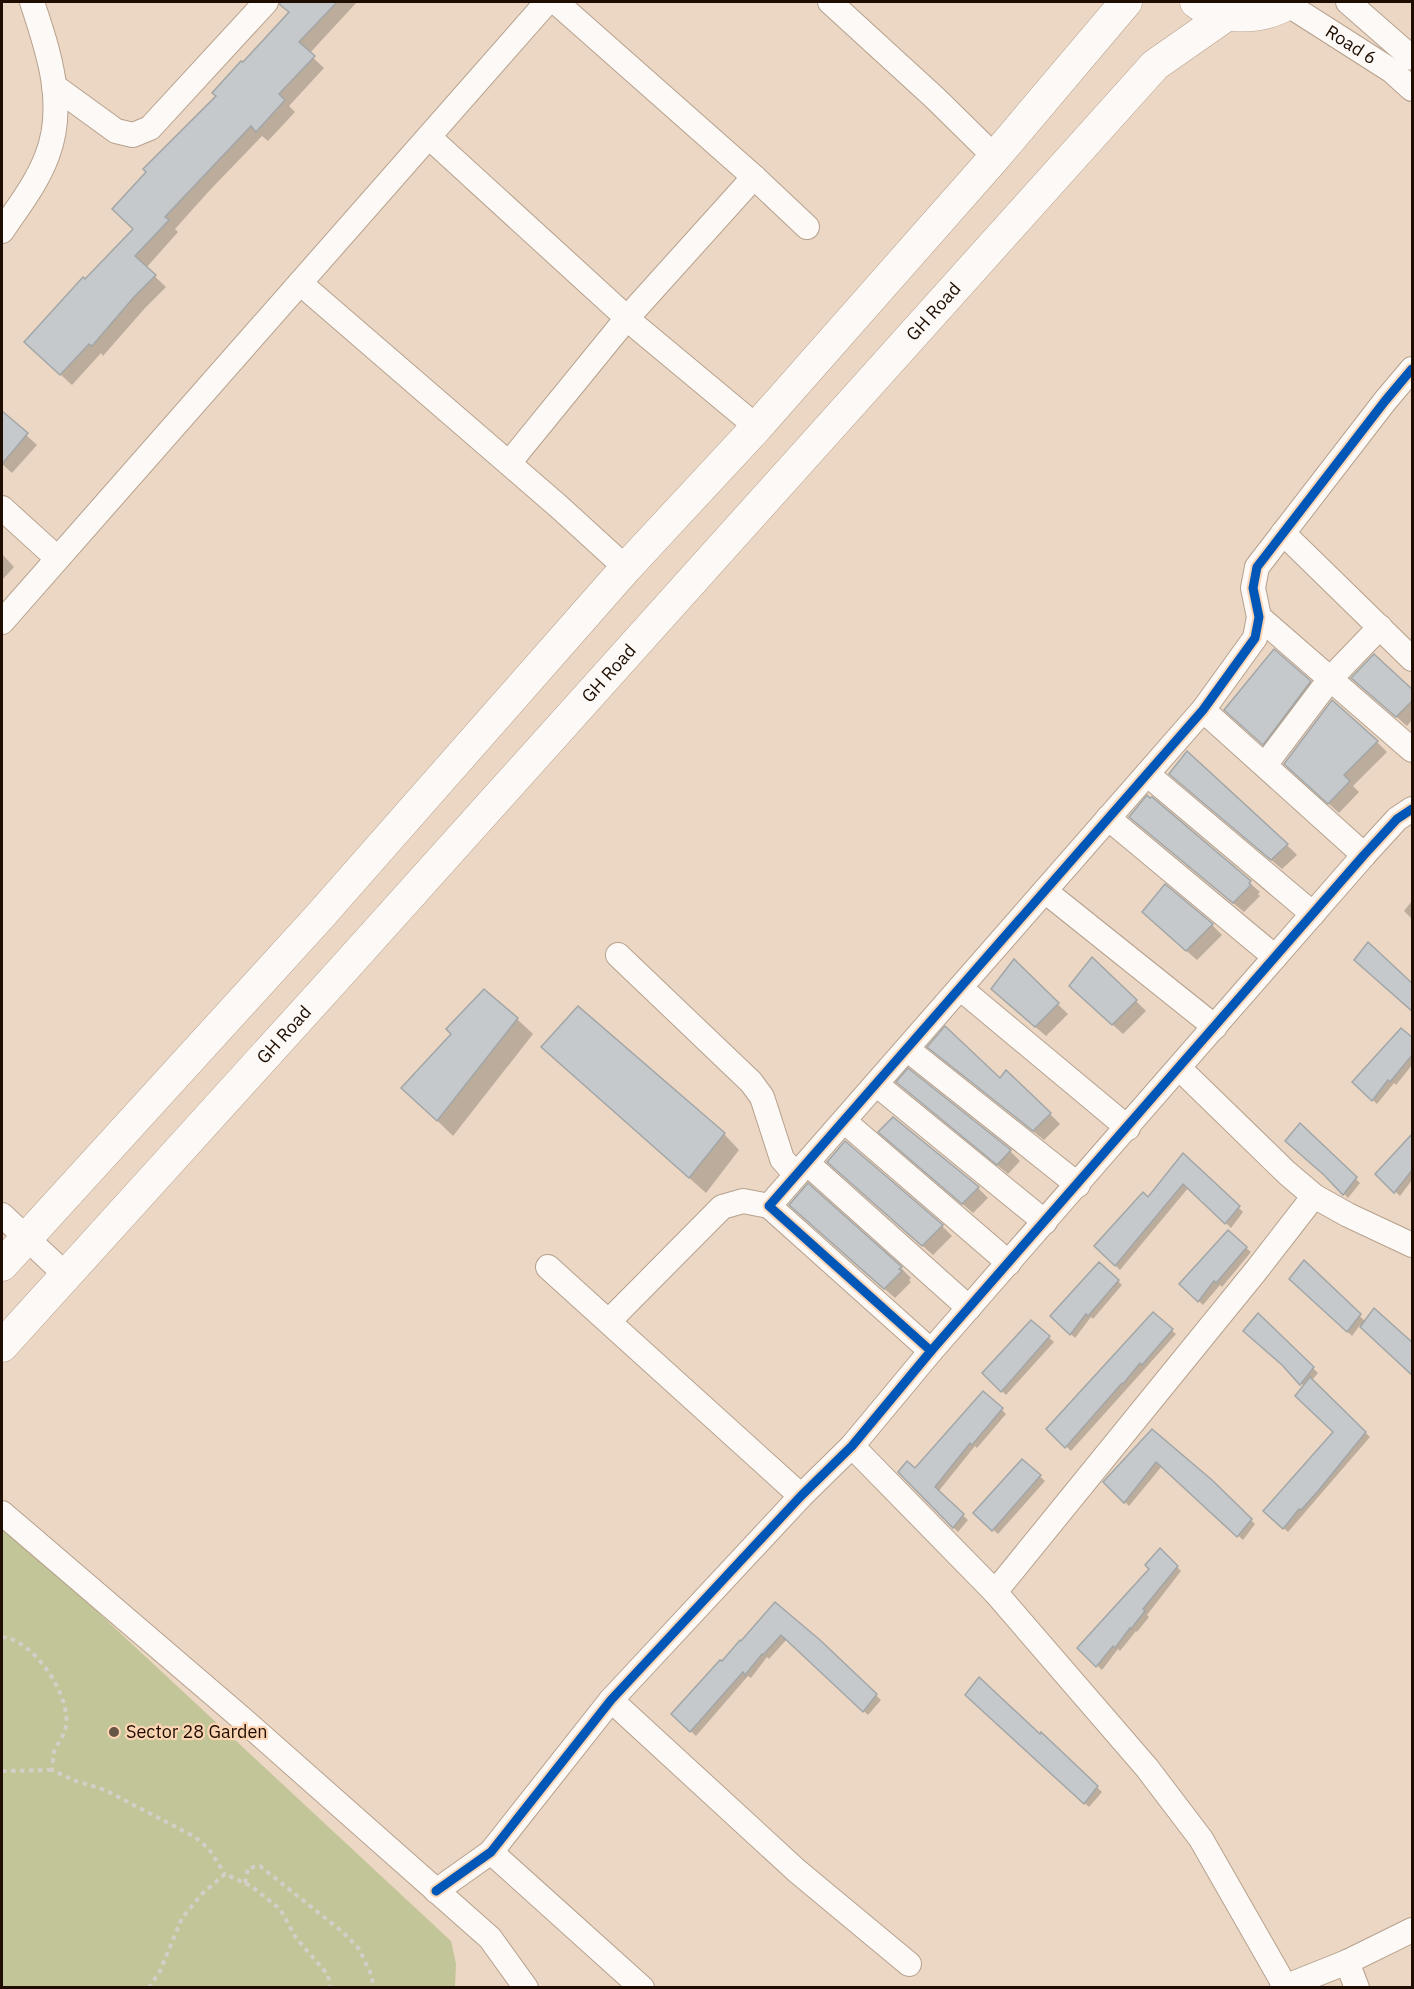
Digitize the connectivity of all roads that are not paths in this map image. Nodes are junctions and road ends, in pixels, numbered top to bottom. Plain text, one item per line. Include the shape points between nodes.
1 (32, 2) edge
2 (266, 2) edge
3 (547, 2) edge
4 (556, 2) edge
5 (830, 2) edge
6 (1126, 2) edge
7 (1197, 2) edge
8 (1348, 2) edge
9 (1288, 3) edge
10 (1228, 14) junction
11 (1413, 58) edge
12 (54, 86) junction
13 (1413, 89) edge
14 (429, 137) junction
15 (995, 157) junction
16 (754, 177) junction
17 (807, 227) dead end
18 (2, 231) edge
19 (300, 283) junction
20 (627, 318) junction
21 (1413, 369) edge
22 (757, 427) junction
23 (508, 463) junction
24 (2, 508) edge
25 (1283, 533) junction
26 (57, 558) junction
27 (626, 568) junction
28 (1259, 617) junction
29 (2, 622) edge
30 (1380, 627) junction
31 (1413, 659) edge
32 (1330, 679) junction
33 (1203, 710) junction
34 (1413, 750) edge
35 (1265, 765) junction
36 (1147, 774) junction
37 (1413, 809) edge
38 (1108, 818) junction
39 (1364, 855) junction
40 (1045, 891) junction
41 (1313, 914) junction
42 (618, 955) dead end
43 (1275, 957) junction
44 (960, 988) junction
45 (1215, 1027) junction
46 (907, 1049) junction
47 (1179, 1068) junction
48 (876, 1084) junction
49 (844, 1121) junction
50 (1128, 1128) junction
51 (802, 1169) junction
52 (1078, 1185) junction
53 (1314, 1196) junction
54 (769, 1206) junction
55 (2, 1215) edge
56 (1045, 1222) junction
57 (26, 1238) junction
58 (1413, 1245) edge
59 (1009, 1263) junction
60 (2, 1266) edge
61 (548, 1267) dead end
62 (66, 1275) junction
63 (969, 1308) junction
64 (609, 1321) junction
65 (2, 1346) edge
66 (932, 1351) junction
67 (852, 1446) junction
68 (801, 1496) junction
69 (2, 1513) edge
70 (996, 1592) junction
71 (610, 1700) junction
72 (491, 1852) junction
73 (436, 1890) junction
74 (1413, 1930) edge
75 (1347, 1962) junction
76 (909, 1964) dead end
77 (1283, 1987) edge
78 (526, 1988) edge
79 (642, 1988) edge
80 (1357, 1988) edge

1 - 12 street via 50,55
2 - 12 street via 150,128 134,135 116,131
3 - 14 street
4 - 16 street
5 - 15 street
6 - 15 main road
7 - 10 main road
8 - 11 street, Road 6
9 - 10 main road via 1268,12
9 - 13 street, Road 6
10 - 62 main road, GH Road via 1155,65
12 - 18 street via 56,118 48,154 33,185
14 - 19 street
14 - 20 street
15 - 22 main road
16 - 17 street
16 - 20 street
19 - 23 street
19 - 26 street
20 - 22 street
20 - 23 street
21 - 25 street
22 - 27 main road
23 - 27 street
24 - 26 street
25 - 28 street via 1257,567 1252,588
25 - 30 street
26 - 29 street
27 - 57 main road via 320,916
28 - 32 street
28 - 33 street via 1255,638
30 - 31 street
30 - 32 street
32 - 34 street
32 - 35 street
33 - 35 street
33 - 36 street
35 - 39 street
36 - 38 street
36 - 41 street
37 - 39 street via 1397,819
38 - 40 street
38 - 43 street
39 - 41 street
40 - 44 street
40 - 45 street
41 - 43 street
42 - 51 street via 751,1082 762,1097 783,1159
43 - 45 street
44 - 46 street
44 - 50 street
45 - 47 street
46 - 48 street
46 - 52 street
47 - 50 street
47 - 53 street
48 - 49 street
48 - 56 street
49 - 51 street
49 - 59 street
50 - 52 street
51 - 54 street
51 - 63 street
52 - 56 street
53 - 58 street
53 - 70 street
54 - 64 street via 743,1201 722,1207
54 - 66 street
55 - 57 street
56 - 59 street
57 - 60 main road
57 - 62 street
59 - 63 street
61 - 64 street
62 - 65 main road, GH Road
63 - 66 street
64 - 68 street
66 - 67 street
67 - 68 street
67 - 70 street
68 - 71 street
69 - 73 street
70 - 77 street via 1147,1768 1201,1839
71 - 72 street
71 - 76 street via 797,1871
72 - 73 street
72 - 79 street
73 - 78 street via 490,1938
74 - 75 street
75 - 77 street
75 - 80 street

